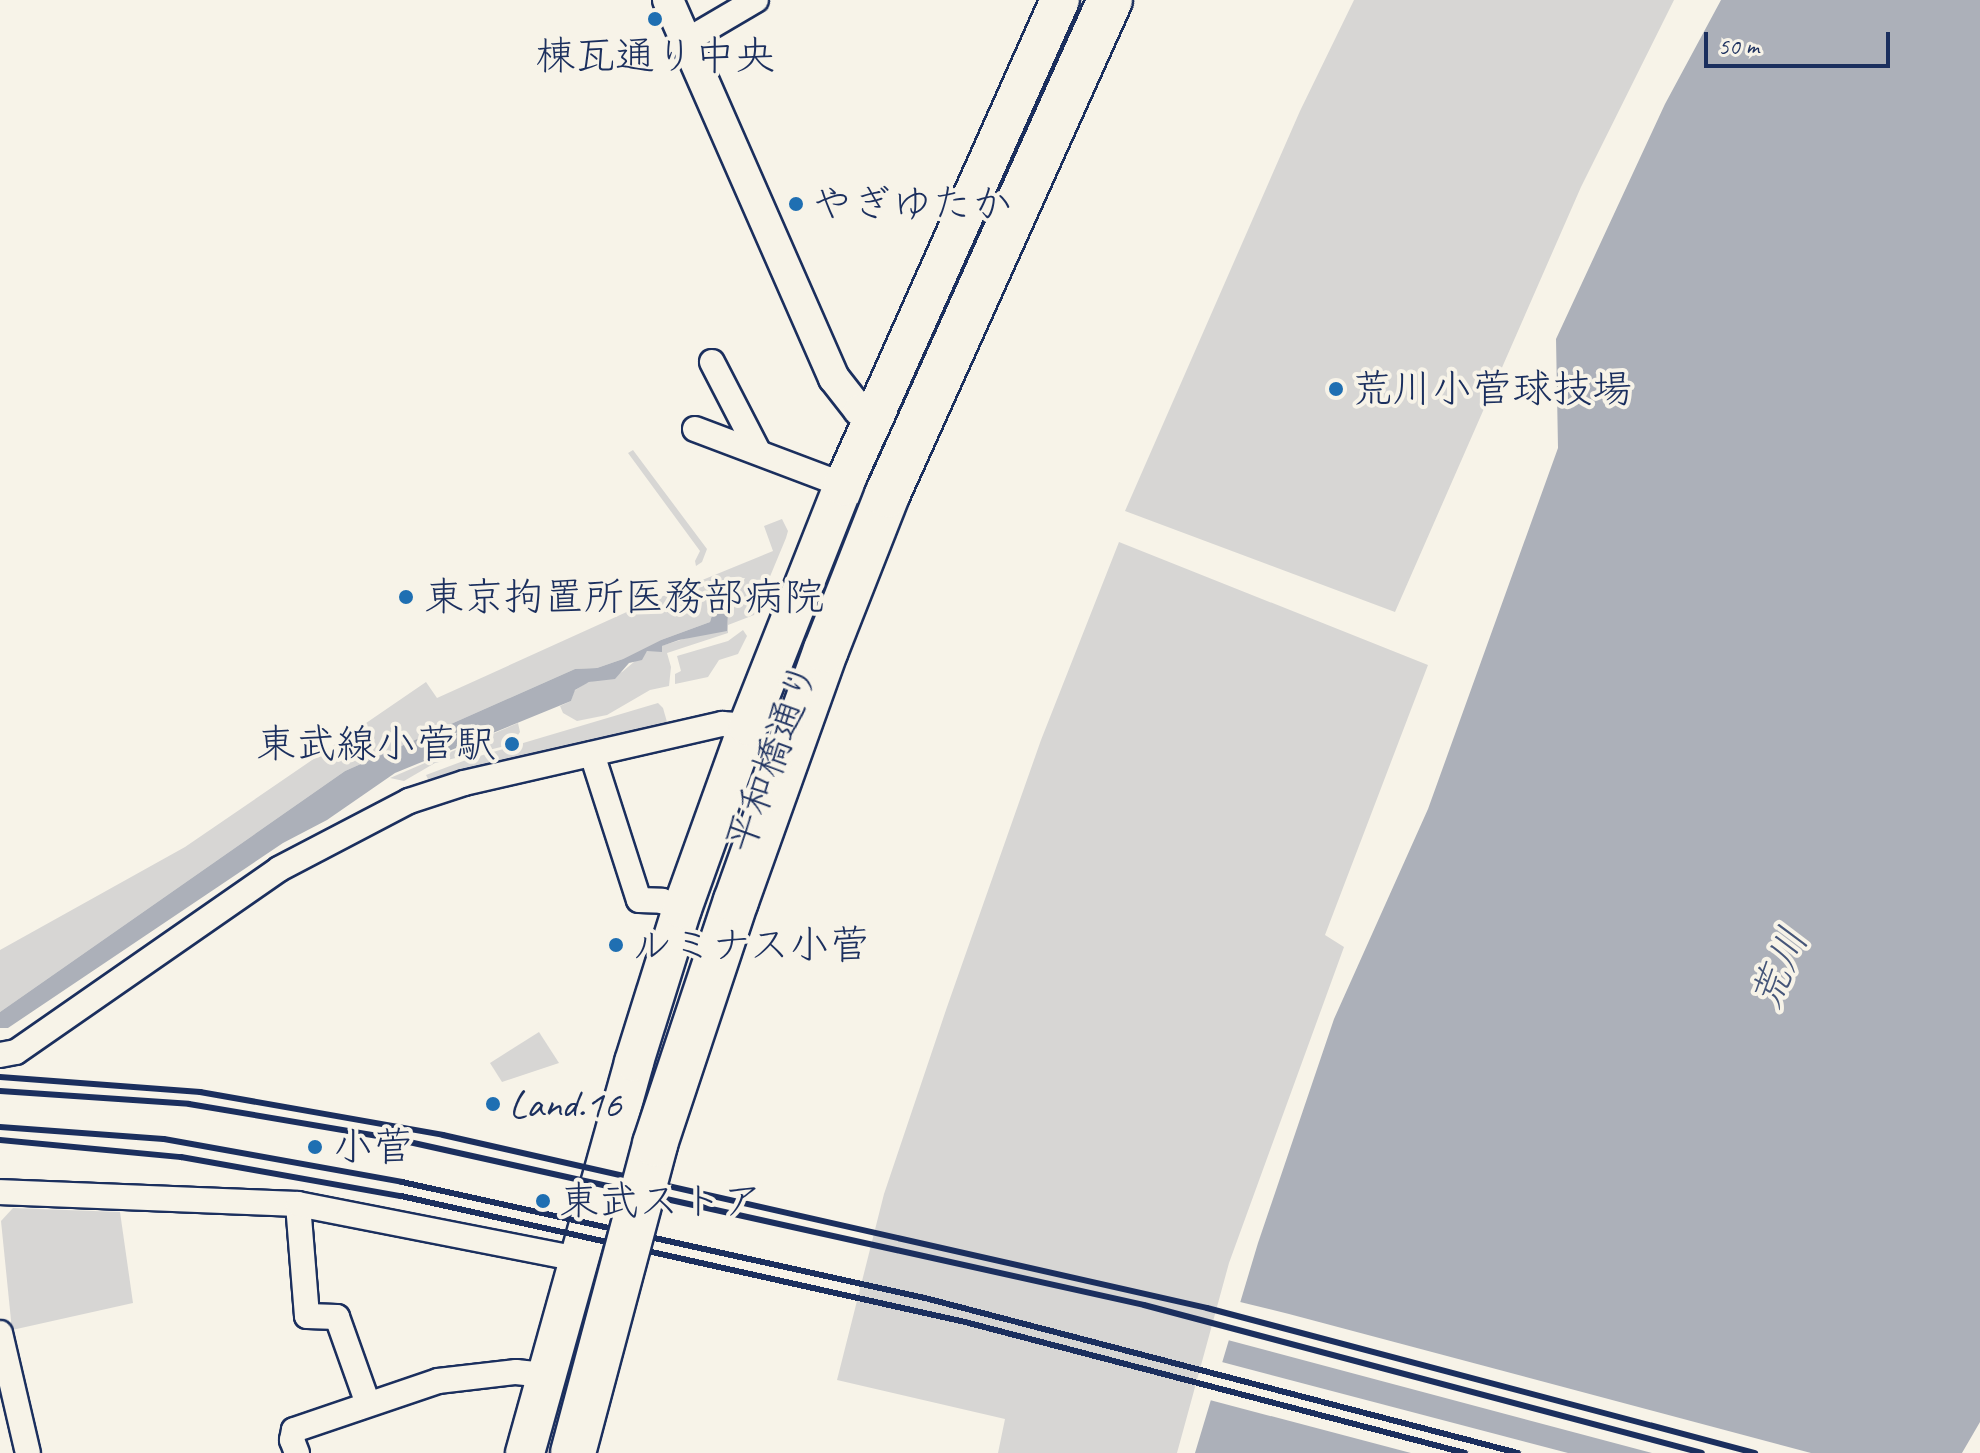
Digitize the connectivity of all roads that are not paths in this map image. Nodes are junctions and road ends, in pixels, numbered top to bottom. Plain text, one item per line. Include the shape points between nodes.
1 (668, 0) edge
2 (756, 0) edge
3 (1060, 0) edge
4 (1077, 0) edge
5 (1095, 0) edge
6 (1110, 0) edge
7 (686, 41) junction
8 (712, 362) dead end
9 (886, 425) junction
10 (695, 429) dead end
11 (758, 451) junction
12 (857, 490) junction
13 (748, 726) junction
14 (592, 754) junction
15 (682, 909) junction
16 (0, 1055) edge
17 (0, 1192) edge
18 (298, 1204) junction
19 (578, 1259) junction
20 (0, 1333) edge
21 (547, 1375) junction
22 (368, 1404) junction
23 (28, 1453) edge
24 (297, 1453) edge
25 (525, 1453) edge
26 (542, 1453) edge
27 (559, 1453) edge
28 (573, 1453) edge

1 - 7 street
2 - 7 street
3 - 9 main road, 平和橋通り
4 - 26 highway via 869,464 774,704 627,1132
5 - 9 main road, 平和橋通り
6 - 28 highway, bridge via 887,495 826,650 655,1144
7 - 9 street via 834,378 848,400
8 - 11 street
9 - 12 main road, 平和橋通り
10 - 11 street
11 - 12 street
12 - 13 main road, 平和橋通り
12 - 27 main road, 平和橋通り via 787,713 686,1000
13 - 14 street via 722,724
13 - 15 main road, 平和橋通り
14 - 15 street via 639,900
14 - 16 street via 432,793 346,831 279,869 16,1052
15 - 19 main road, 平和橋通り
17 - 18 street
18 - 19 street
18 - 22 street via 307,1316 337,1317
19 - 21 main road, 平和橋通り
20 - 23 street
21 - 22 street via 516,1372 438,1381
21 - 25 main road, 平和橋通り
22 - 24 street via 294,1430

